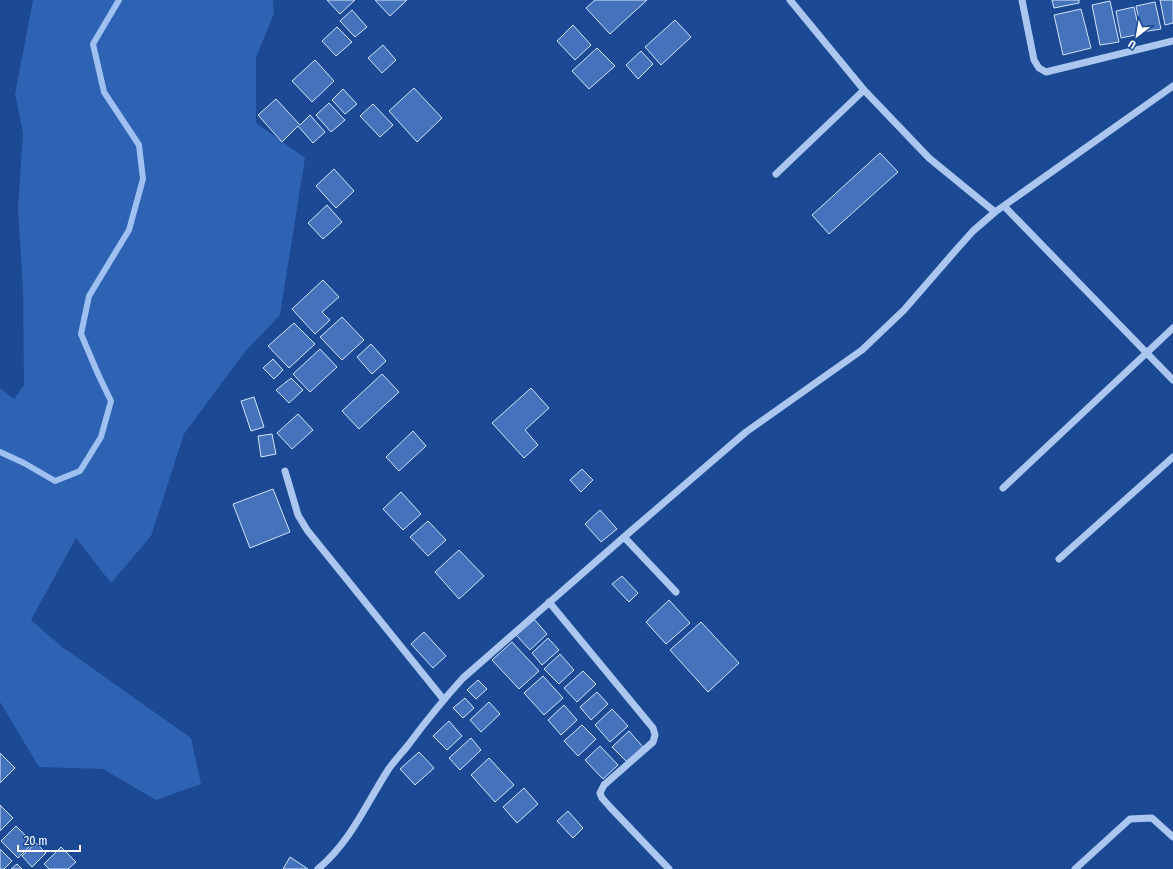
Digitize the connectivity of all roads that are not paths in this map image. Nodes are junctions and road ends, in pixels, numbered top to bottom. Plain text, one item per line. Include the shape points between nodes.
1 (790, 0) edge
2 (1022, 0) edge
3 (1173, 42) edge
4 (1173, 86) edge
5 (864, 90) junction
6 (776, 174) dead end
7 (1004, 206) junction
8 (995, 212) junction
9 (1173, 328) edge
10 (1147, 353) junction
11 (1173, 380) edge
12 (1173, 456) edge
13 (285, 472) dead end
14 (1003, 488) dead end
15 (624, 536) junction
16 (1059, 559) dead end
17 (676, 592) dead end
18 (549, 602) junction
19 (444, 700) junction
20 (1173, 837) edge
21 (318, 869) edge
22 (669, 869) edge
23 (1075, 869) edge

1 - 5 street
2 - 3 street via 1034,60 1039,68 1046,72
4 - 7 street
5 - 6 street
5 - 8 street via 929,158
7 - 8 street
7 - 10 street
8 - 15 street via 973,231 904,310 862,350 746,432
9 - 10 street
10 - 11 street
10 - 14 street
12 - 16 street
13 - 19 street via 298,515 307,530
15 - 17 street
15 - 18 street
18 - 19 street via 463,678
18 - 22 street via 652,728 655,735 653,742 604,785 600,793 610,807
19 - 21 street via 389,770 346,840
20 - 23 street via 1152,818 1130,819

